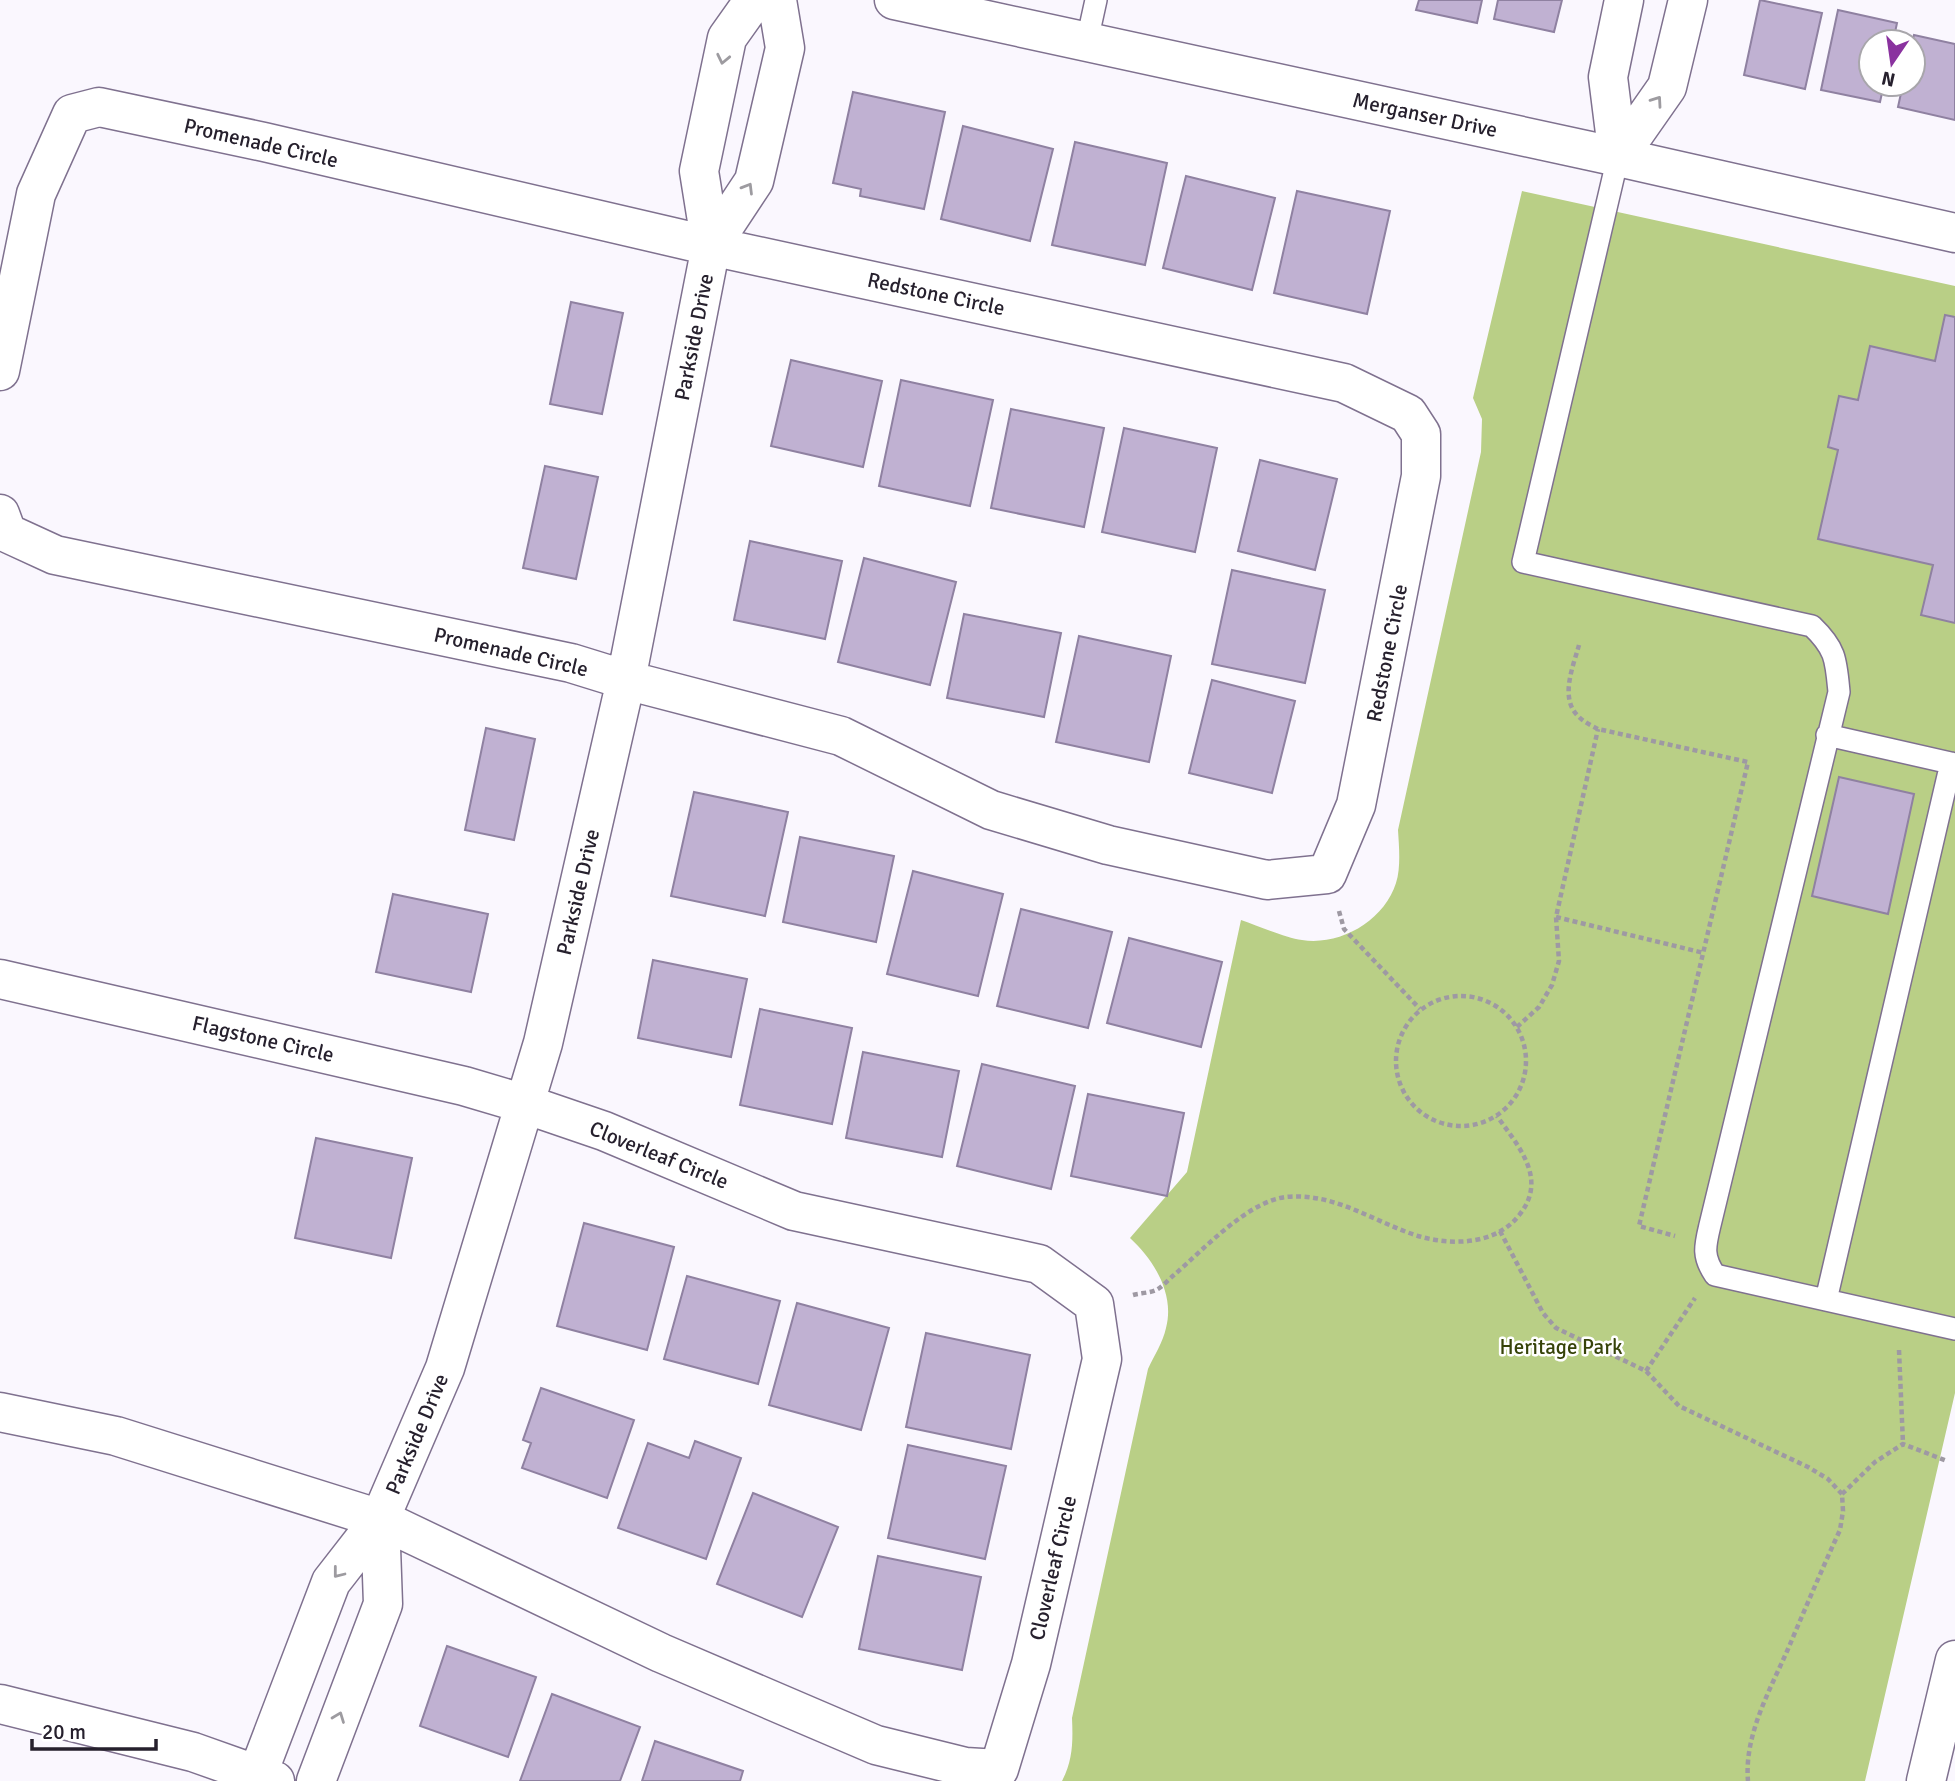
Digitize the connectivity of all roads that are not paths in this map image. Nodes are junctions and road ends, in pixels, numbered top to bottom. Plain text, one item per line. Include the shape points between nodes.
1 (754, 0) edge
2 (777, 0) edge
3 (894, 0) edge
4 (1096, 0) edge
5 (1624, 0) edge
6 (1688, 0) edge
7 (1087, 41) junction
8 (1618, 157) junction
9 (1955, 233) edge
10 (711, 246) junction
11 (0, 371) edge
12 (2, 528) edge
13 (626, 680) junction
14 (1827, 736) junction
15 (1953, 764) edge
16 (0, 979) edge
17 (525, 1104) junction
18 (1826, 1300) junction
19 (1955, 1329) edge
20 (0, 1412) edge
21 (380, 1519) junction
22 (1955, 1660) edge
23 (0, 1704) edge
24 (262, 1779) edge
25 (316, 1781) edge
26 (1926, 1781) edge

1 -> 10 street, Parkside Drive via 727,38 699,171
10 -> 2 street, Parkside Drive via 754,181 785,48
3 - 7 street, Merganser Drive
4 - 7 lane
5 - 8 street via 1608,77
8 -> 6 street via 1667,87
7 - 8 street, Merganser Drive
8 - 9 street, Merganser Drive
8 - 14 lane via 1523,562 1812,626 1827,640 1836,661 1839,692
10 - 11 street, Promenade Circle via 99,107 72,114 36,194
10 - 13 street, Parkside Drive
10 - 13 street, Redstone Circle via 1344,383 1408,414 1421,434 1421,476 1356,805 1327,874 1267,880 1108,845 991,810 841,736
12 - 13 street, Promenade Circle via 55,555 571,663
13 - 17 street, Parkside Drive
14 - 15 lane
14 - 18 lane via 1705,1246 1706,1263 1715,1275
15 - 18 lane
16 - 17 street, Flagstone Circle
17 - 21 street, Parkside Drive via 445,1368
17 - 21 street, Cloverleaf Circle via 604,1131 794,1211 1039,1264 1094,1304 1102,1359 1031,1664 999,1769 965,1766 876,1745 661,1653
18 - 19 lane
20 - 21 street via 116,1436
21 -> 24 street, Parkside Drive via 331,1583
25 -> 21 street, Parkside Drive via 383,1604
22 - 26 street
23 - 24 street via 193,1752

